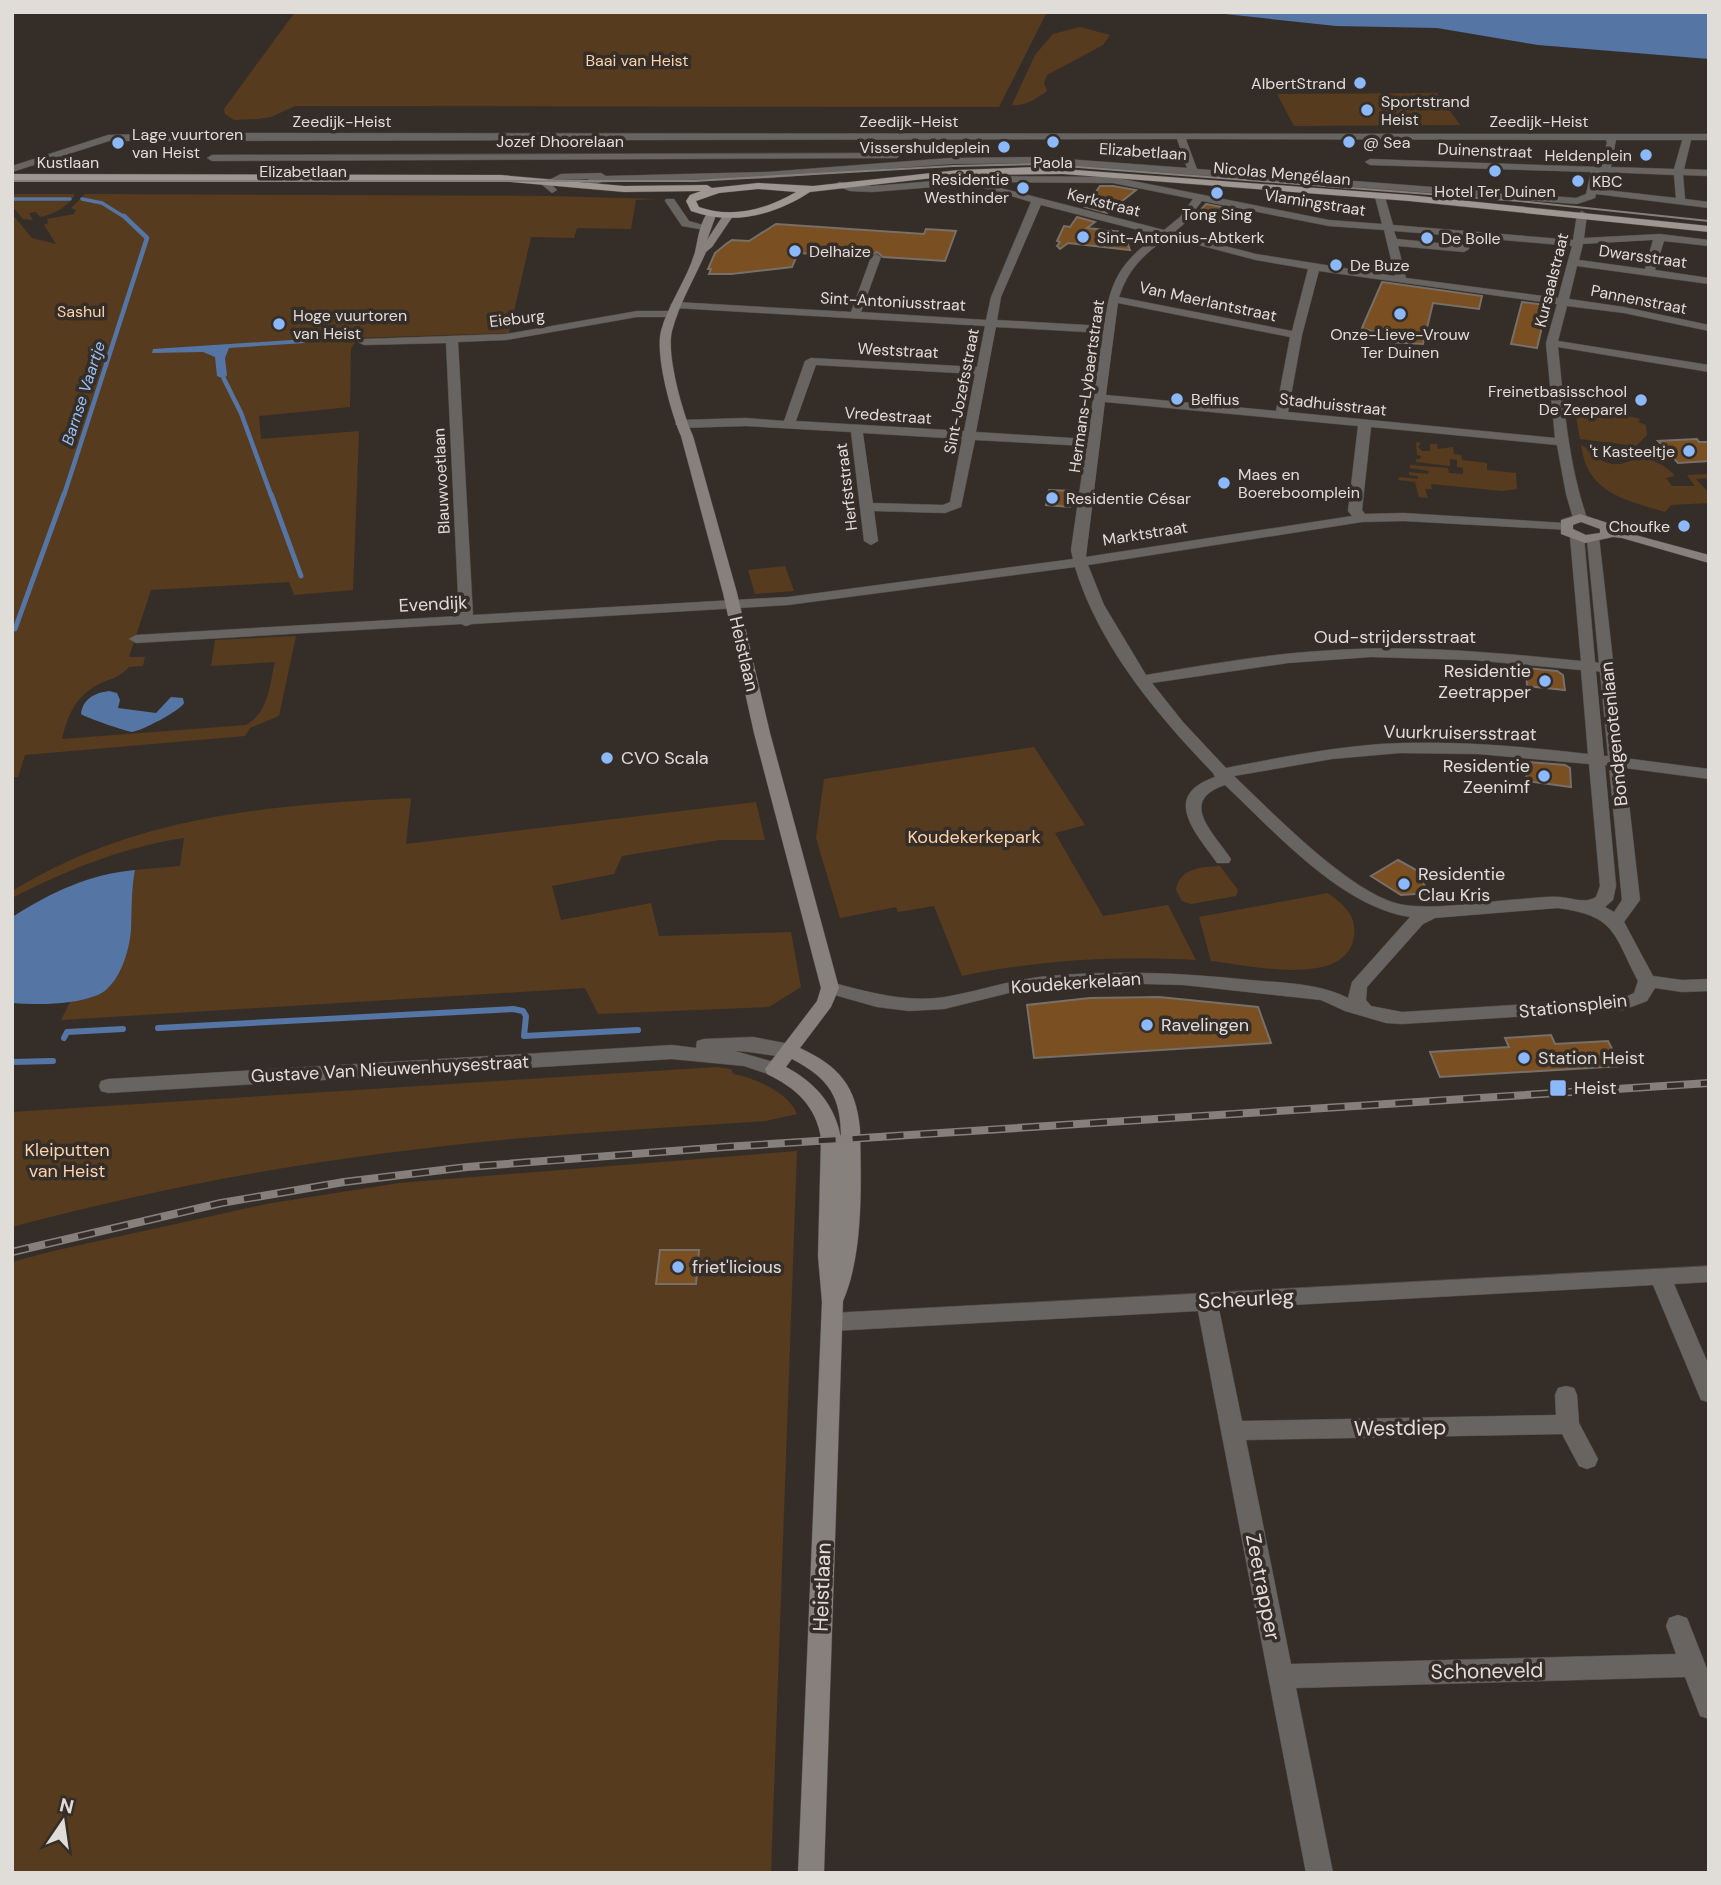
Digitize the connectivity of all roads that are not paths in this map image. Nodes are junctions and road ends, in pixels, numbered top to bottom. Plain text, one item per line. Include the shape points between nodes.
1 (309, 137) junction
2 (526, 137) junction
3 (740, 137) junction
4 (1181, 137) junction
5 (1363, 137) junction
6 (1610, 137) junction
7 (1686, 137) junction
8 (1709, 137) edge
9 (966, 149) junction
10 (736, 156) junction
11 (298, 157) junction
12 (519, 157) junction
13 (212, 159) dead end
14 (1370, 162) junction
15 (905, 164) junction
16 (12, 169) edge
17 (1599, 169) junction
18 (1192, 170) junction
19 (1678, 172) junction
20 (1709, 173) edge
21 (12, 177) edge
22 (706, 177) junction
23 (123, 178) joint
24 (972, 180) junction
25 (1213, 183) junction
26 (839, 185) junction
27 (550, 186) junction
28 (743, 186) junction
29 (12, 187) edge
30 (592, 187) junction
31 (812, 189) junction
32 (783, 190) junction
33 (1378, 191) junction
34 (1593, 191) junction
35 (1185, 193) junction
36 (1199, 196) junction
37 (694, 197) junction
38 (670, 201) dead end
39 (1680, 201) junction
40 (785, 202) junction
41 (1039, 202) junction
42 (1709, 205) edge
43 (1582, 214) junction
44 (711, 215) junction
45 (728, 216) junction
46 (705, 227) junction
47 (1387, 228) junction
48 (1709, 229) edge
49 (1166, 234) junction
50 (1463, 234) junction
51 (1660, 237) junction
52 (1392, 242) junction
53 (1578, 242) junction
54 (1709, 243) edge
55 (701, 250) junction
56 (876, 257) dead end
57 (1573, 262) junction
58 (1314, 268) junction
59 (1649, 272) junction
60 (1400, 280) junction
61 (1709, 281) edge
62 (1114, 299) junction
63 (1562, 301) junction
64 (674, 309) junction
65 (855, 315) junction
66 (990, 323) junction
67 (1709, 328) edge
68 (1108, 330) junction
69 (1296, 335) junction
70 (452, 339) junction
71 (364, 342) dead end
72 (1552, 343) junction
73 (1709, 369) edge
74 (983, 371) junction
75 (1100, 398) junction
76 (1282, 414) junction
77 (1365, 422) junction
78 (681, 424) junction
79 (789, 425) junction
80 (859, 429) junction
81 (968, 436) junction
82 (1563, 442) junction
83 (1093, 443) junction
84 (865, 507) junction
85 (1362, 518) junction
86 (1580, 518) junction
87 (1571, 532) junction
88 (1608, 532) junction
89 (1594, 540) junction
90 (871, 541) dead end
91 (1709, 559) edge
92 (1079, 562) junction
93 (732, 606) junction
94 (466, 622) junction
95 (136, 639) dead end
96 (1587, 666) junction
97 (1607, 668) junction
98 (1142, 680) junction
99 (1596, 760) junction
100 (1617, 762) junction
101 (1709, 774) edge
102 (1223, 776) junction
103 (1223, 859) dead end
104 (1384, 905) junction
105 (1592, 907) junction
106 (1430, 913) junction
107 (1615, 922) junction
108 (1403, 936) junction
109 (1647, 981) junction
110 (1709, 985) edge
111 (1358, 986) junction
112 (831, 988) junction
113 (1325, 995) junction
114 (1366, 1011) junction
115 (788, 1050) junction
116 (672, 1052) junction
117 (774, 1069) junction
118 (108, 1086) dead end
119 (1709, 1274) edge
120 (1660, 1276) junction
121 (1207, 1301) junction
122 (833, 1312) junction
123 (1709, 1393) edge
124 (1566, 1395) dead end
125 (1568, 1424) junction
126 (1233, 1431) junction
127 (1587, 1460) dead end
128 (1678, 1626) dead end
129 (1694, 1665) junction
130 (1281, 1676) junction
131 (1709, 1707) edge
132 (811, 1873) edge
133 (1320, 1873) edge

1 - 2 street, Zeedijk-Heist
1 - 11 street
1 - 16 street, Zeedijk-Heist via 108,138
2 - 3 street, Zeedijk-Heist
2 - 12 street
3 - 9 street, Zeedijk-Heist
3 - 10 street
4 - 5 street, Zeedijk-Heist
4 - 9 street, Zeedijk-Heist
4 - 18 street
5 - 6 street, Zeedijk-Heist
5 - 14 street
6 - 7 street, Zeedijk-Heist
6 - 17 street via 1606,167
7 - 8 street, Zeedijk-Heist
7 - 19 street
9 - 15 street, Elizabetlaan
9 - 18 street, Elizabetlaan
10 - 12 street, Jozef Dhoorelaan
10 - 15 street, Jozef Dhoorelaan via 886,155
11 - 12 street, Jozef Dhoorelaan
11 - 13 street, Jozef Dhoorelaan
14 - 17 street, Duinenstraat
14 - 33 street
15 - 22 street, Elizabetlaan
17 - 19 street
17 - 34 street
18 - 33 street, Elizabetlaan
19 - 20 street
19 - 39 street
21 - 23 main road, Kustlaan
22 - 27 street, Elizabetlaan via 574,176
22 - 30 street, Elizabetlaan via 602,179 590,181
23 - 27 main road, Elizabetlaan via 501,178
24 - 26 street, Vlamingstraat via 882,189
24 - 35 street, Vlamingstraat via 1084,178
24 - 41 street, Kerkstraat
25 - 26 main road, Nicolas Mengélaan via 1007,170
25 - 33 main road, Nicolas Mengélaan
25 - 35 street
26 - 31 main road, Nicolas Mengélaan
27 - 29 main road, Elizabetlaan
27 - 30 main road, Elizabetlaan
27 - 37 main road, Elizabetlaan
28 - 30 main road, Elizabetlaan
28 - 32 main road, Nicolas Mengélaan
28 - 37 main road, Elizabetlaan
31 - 32 main road, Nicolas Mengélaan
31 - 40 main road, Nicolas Mengélaan
32 - 40 main road
33 - 34 street, Elizabetlaan via 1577,201
33 - 43 main road, Nicolas Mengélaan
33 - 47 street
34 - 39 street
35 - 36 street, Vlamingstraat
36 - 47 street, Vlamingstraat via 1313,220
36 - 49 street, Hermans-Lybaertstraat via 1188,216
37 - 44 main road via 695,209
38 - 46 street via 687,224
39 - 42 street
40 - 45 main road, Nicolas Mengélaan
41 - 49 street, Kerkstraat
41 - 66 street, Sint-Jozefsstraat via 996,296
43 - 48 main road
43 - 53 street, Kursaalstraat
44 - 45 main road, Nicolas Mengélaan
44 - 46 main road, Heistlaan
45 - 55 main road, Heistlaan
46 - 55 main road, Heistlaan
47 - 50 street, Vlamingstraat
47 - 52 street
49 - 58 street, Kerkstraat
49 - 62 street, Hermans-Lybaertstraat via 1130,263
50 - 52 street via 1464,249
50 - 53 street, Vlamingstraat
51 - 53 street, Vlamingstraat
51 - 54 street, Vlamingstraat
51 - 59 street
52 - 60 street
53 - 57 street, Kursaalstraat
55 - 64 main road, Heistlaan
56 - 65 street
57 - 59 street, Dwarsstraat
57 - 63 street, Kursaalstraat
58 - 60 street, Kerkstraat
58 - 69 street
59 - 61 street, Dwarsstraat
60 - 63 street, Kerkstraat
62 - 68 street, Hermans-Lybaertstraat
62 - 69 street, Van Maerlantstraat
63 - 67 street, Pannenstraat
63 - 72 street, Kursaalstraat
64 - 65 street, Sint-Antoniusstraat
64 - 70 street, Eieburg via 521,335
64 - 78 main road, Heistlaan via 666,342
65 - 66 street, Sint-Antoniusstraat
66 - 68 street, Sint-Antoniusstraat
66 - 74 street, Sint-Jozefsstraat
68 - 75 street, Hermans-Lybaertstraat
69 - 76 street
70 - 71 street, Eieburg
70 - 94 street, Blauwvoetlaan
72 - 73 street
72 - 82 street, Kursaalstraat
74 - 79 street, Weststraat via 811,361
74 - 81 street, Sint-Jozefsstraat
75 - 76 street, Stadhuisstraat
75 - 83 street, Hermans-Lybaertstraat
76 - 77 street, Stadhuisstraat
77 - 82 street, Stadhuisstraat
77 - 85 street via 1355,511
78 - 79 street, Vredestraat
78 - 93 main road, Heistlaan
79 - 80 street, Vredestraat
80 - 81 street, Vredestraat
80 - 84 street, Herfststraat
81 - 83 street, Vredestraat
81 - 84 street, Sint-Jozefsstraat via 956,504 945,509
82 - 86 street, Kursaalstraat
83 - 92 street, Hermans-Lybaertstraat
84 - 90 street, Herfststraat
85 - 87 street, Marktstraat via 1416,517
85 - 92 street, Marktstraat
86 - 87 main road via 1566,523
86 - 88 main road via 1600,523
87 - 89 main road
87 - 96 street, Bondgenotenlaan
88 - 89 main road
88 - 91 main road
89 - 97 street, Bondgenotenlaan
92 - 93 street, Marktstraat
92 - 98 street via 1107,626
93 - 94 street, Evendijk
93 - 112 main road, Heistlaan
94 - 95 street, Evendijk
96 - 97 street, Oud-strijdersstraat
96 - 98 street, Oud-strijdersstraat via 1445,654 1337,654
96 - 99 street, Bondgenotenlaan
97 - 100 street, Bondgenotenlaan
98 - 102 street via 1183,735
99 - 100 street, Vuurkruisersstraat
99 - 102 street, Vuurkruisersstraat via 1458,748 1397,748 1308,756
99 - 105 street, Bondgenotenlaan via 1608,886 1604,900
100 - 101 street, Vuurkruisersstraat
100 - 107 street, Bondgenotenlaan via 1631,900
102 - 103 street, Vuurkruisersstraat via 1198,792 1194,808
102 - 104 street via 1319,862
104 - 106 street
104 - 108 street
105 - 106 street, Stationsplein via 1558,902
105 - 107 street, Stationsplein
106 - 108 street
107 - 109 street, Stationsplein
108 - 111 street
109 - 110 street
109 - 114 street, Stationsplein via 1644,995 1623,1004 1402,1018
111 - 113 street, Koudekerkelaan
111 - 114 street via 1357,1001
112 - 113 street, Koudekerkelaan via 909,1005 944,1003 1013,986 1109,977 1208,981
112 - 115 main road via 825,1003
113 - 114 street, Koudekerkelaan
115 - 116 street, Gustave Van Nieuwenhuysestraat via 736,1044
115 - 117 main road
115 - 122 main road, Heistlaan via 826,1072 850,1106 842,1279
116 - 117 street, Gustave Van Nieuwenhuysestraat via 745,1059
116 - 118 street, Gustave Van Nieuwenhuysestraat
117 - 122 main road, Heistlaan via 816,1100 830,1127 828,1279
119 - 120 street, Scheurleg
120 - 121 street, Scheurleg
120 - 123 street
121 - 122 street, Scheurleg
121 - 126 street, Zeetrapper
122 - 132 main road, Heistlaan
124 - 125 street
125 - 126 street, Westdiep
125 - 127 street
126 - 130 street, Zeetrapper
128 - 129 street
129 - 130 street, Schoneveld
129 - 131 street
130 - 133 street, Zeetrapper

